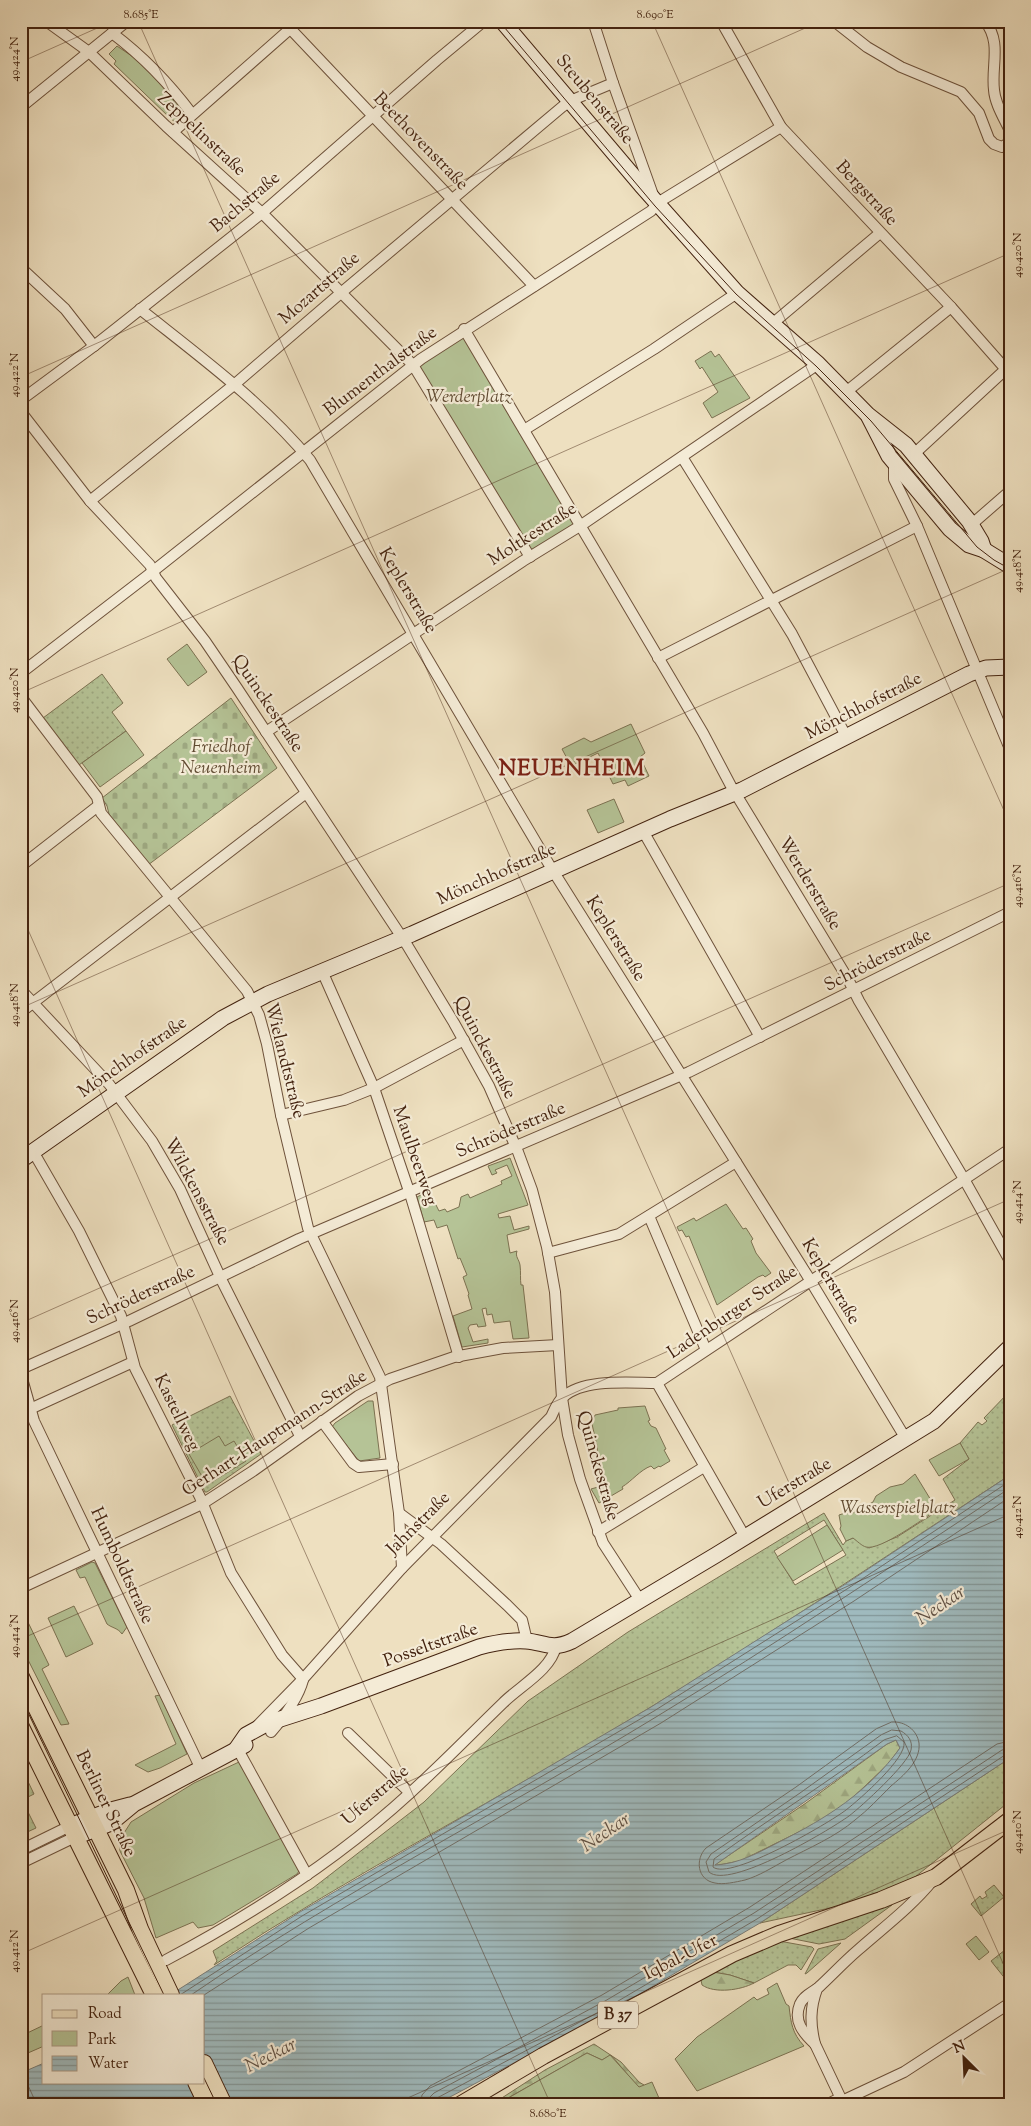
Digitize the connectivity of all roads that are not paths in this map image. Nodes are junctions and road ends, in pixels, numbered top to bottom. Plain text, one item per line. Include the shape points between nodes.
1 (46, 21) edge
2 (127, 21) edge
3 (299, 21) edge
4 (484, 21) edge
5 (502, 21) edge
6 (606, 21) edge
7 (721, 21) edge
8 (834, 21) edge
9 (985, 21) edge
10 (594, 23) edge
11 (287, 25) edge
12 (112, 33) junction
13 (90, 52) junction
14 (613, 83) junction
15 (570, 101) junction
16 (21, 107) edge
17 (192, 114) junction
18 (373, 116) junction
19 (780, 126) junction
20 (1010, 131) edge
21 (172, 132) junction
22 (1008, 147) edge
23 (452, 199) junction
24 (656, 203) junction
25 (262, 213) junction
26 (880, 233) junction
27 (21, 268) edge
28 (534, 286) junction
29 (342, 292) junction
30 (737, 293) junction
31 (951, 307) junction
32 (140, 309) junction
33 (772, 324) junction
34 (464, 329) junction
35 (94, 346) junction
36 (818, 364) junction
37 (413, 365) junction
38 (1008, 372) edge
39 (235, 384) junction
40 (846, 392) junction
41 (21, 400) edge
42 (21, 412) edge
43 (868, 415) junction
44 (524, 430) junction
45 (914, 454) junction
46 (306, 456) junction
47 (682, 457) junction
48 (894, 461) junction
49 (1010, 491) edge
50 (90, 501) junction
51 (580, 526) junction
52 (918, 526) junction
53 (972, 526) junction
54 (984, 550) junction
55 (530, 557) junction
56 (1010, 566) edge
57 (154, 571) junction
58 (771, 601) junction
59 (415, 637) junction
60 (658, 658) junction
61 (1010, 667) edge
62 (978, 670) junction
63 (21, 673) edge
64 (21, 696) edge
65 (266, 732) junction
66 (846, 736) junction
67 (1010, 749) edge
68 (306, 792) junction
69 (735, 793) junction
70 (98, 806) junction
71 (643, 831) junction
72 (21, 866) edge
73 (556, 875) junction
74 (170, 898) junction
75 (1010, 912) edge
76 (402, 938) junction
77 (322, 971) junction
78 (21, 990) edge
79 (854, 991) junction
80 (253, 1001) junction
81 (33, 1003) junction
82 (21, 1012) edge
83 (760, 1037) junction
84 (464, 1040) junction
85 (683, 1078) junction
86 (374, 1088) junction
87 (116, 1093) junction
88 (281, 1115) junction
89 (515, 1147) junction
90 (1010, 1149) edge
91 (28, 1156) edge
92 (736, 1162) junction
93 (964, 1179) junction
94 (409, 1192) junction
95 (649, 1216) junction
96 (310, 1235) junction
97 (548, 1253) junction
98 (1010, 1260) edge
99 (220, 1277) junction
100 (811, 1281) junction
101 (123, 1323) junction
102 (558, 1345) junction
103 (1010, 1347) edge
104 (706, 1350) junction
105 (459, 1357) junction
106 (133, 1362) junction
107 (21, 1369) edge
108 (21, 1375) edge
109 (382, 1384) junction
110 (657, 1384) junction
111 (562, 1398) junction
112 (30, 1409) junction
113 (322, 1421) junction
114 (300, 1436) junction
115 (906, 1439) junction
116 (393, 1464) junction
117 (704, 1467) junction
118 (202, 1504) junction
119 (399, 1513) junction
120 (598, 1532) junction
121 (745, 1537) junction
122 (433, 1538) junction
123 (97, 1552) junction
124 (402, 1568) junction
125 (21, 1588) edge
126 (640, 1600) junction
127 (584, 1632) junction
128 (527, 1641) junction
129 (556, 1646) junction
130 (21, 1678) edge
131 (303, 1678) junction
132 (321, 1706) junction
133 (283, 1717) junction
134 (21, 1727) edge
135 (254, 1730) junction
136 (271, 1732) junction
137 (348, 1733) dead end
138 (237, 1748) junction
139 (200, 1767) junction
140 (410, 1793) junction
141 (134, 1804) junction
142 (1010, 1820) edge
143 (111, 1823) junction
144 (92, 1824) junction
145 (73, 1831) junction
146 (21, 1850) edge
147 (110, 1859) junction
148 (21, 1863) edge
149 (307, 1875) junction
150 (936, 1877) junction
151 (142, 1952) junction
152 (166, 1960) dead end
153 (154, 1994) edge
154 (170, 1994) edge
155 (1010, 2003) edge
156 (205, 2065) edge
157 (197, 2084) edge
158 (842, 2101) edge
159 (207, 2105) edge
160 (224, 2105) edge
161 (460, 2105) edge
162 (826, 2105) edge

1 - 13 street, Zeppelinstraße
2 - 12 street
3 - 11 street
4 - 18 street, Bachstraße
5 - 15 street, Steubenstraße
6 - 10 street
7 - 19 street, Bergstraße
8 - 22 street via 867,47 901,67 961,92 979,113 991,142
9 - 20 street via 995,43 994,95
10 - 14 street
11 - 17 street
11 - 18 street, Beethovenstraße
12 - 13 street
12 - 17 street, Zeppelinstraße via 156,69
13 - 16 street
13 - 21 street, Zeppelinstraße
14 - 15 street, Mozartstraße
14 - 24 street
15 - 23 street, Mozartstraße
15 - 24 street, Steubenstraße
17 - 21 street
18 - 23 street, Beethovenstraße
18 - 25 street, Bachstraße
19 - 24 street, Blumenthalstraße
19 - 26 street, Bergstraße
21 - 25 street, Zeppelinstraße
23 - 28 street, Beethovenstraße
23 - 29 street, Mozartstraße
24 - 28 street, Blumenthalstraße via 651,211
24 - 30 street, Steubenstraße
25 - 29 street, Zeppelinstraße
25 - 32 street, Bachstraße
26 - 31 street, Bergstraße
26 - 33 street
27 - 35 street via 65,309
28 - 34 street, Blumenthalstraße
29 - 37 street, Zeppelinstraße
29 - 39 street, Mozartstraße
30 - 33 street, Steubenstraße
30 - 44 street
31 - 38 street, Bergstraße
31 - 40 street
32 - 35 street, Bachstraße
32 - 39 street, Keplerstraße
33 - 36 street, Steubenstraße
34 - 37 street, Blumenthalstraße
34 - 44 street
35 - 41 street, Bachstraße
36 - 40 street, Steubenstraße
36 - 47 street, Moltkestraße
37 - 46 street, Blumenthalstraße
37 - 55 street
38 - 45 street
39 - 46 street, Keplerstraße
39 - 50 street, Mozartstraße
40 - 43 street, Steubenstraße
42 - 50 street, Quinckestraße
43 - 45 street via 904,442
43 - 48 street
44 - 51 street
45 - 53 street
46 - 57 street, Blumenthalstraße
46 - 59 street, Keplerstraße
47 - 51 street, Moltkestraße
47 - 58 street
48 - 52 street via 894,480
48 - 54 street via 950,528 969,545
49 - 53 street
50 - 57 street, Quinckestraße
51 - 55 street, Moltkestraße
51 - 60 street, Werderstraße
52 - 58 street
52 - 62 street
53 - 54 street
54 - 56 street
55 - 59 street, Moltkestraße
57 - 63 street, Blumenthalstraße
57 - 65 street, Quinckestraße
58 - 60 street
58 - 66 street
59 - 65 street, Moltkestraße
59 - 73 street, Keplerstraße
60 - 69 street, Werderstraße
61 - 62 street, Mönchhofstraße
62 - 66 street, Mönchhofstraße
62 - 67 street
64 - 70 street, Wielandtstraße via 97,797
65 - 68 street, Quinckestraße
66 - 69 street, Mönchhofstraße
68 - 74 street
68 - 76 street, Quinckestraße
69 - 71 street, Mönchhofstraße
69 - 79 street, Werderstraße
70 - 72 street
70 - 74 street, Wielandtstraße
71 - 73 street, Mönchhofstraße
71 - 83 street
73 - 76 street, Mönchhofstraße
73 - 85 street, Keplerstraße
74 - 80 street, Wielandtstraße
74 - 81 street
75 - 79 street, Schröderstraße
76 - 77 street, Mönchhofstraße
76 - 84 street, Quinckestraße
77 - 80 street, Mönchhofstraße
77 - 86 street, Maulbeerweg
78 - 81 street, Wilckensstraße
79 - 83 street, Schröderstraße
79 - 93 street, Werderstraße
80 - 87 street, Mönchhofstraße via 223,1018
80 - 88 street, Wielandtstraße via 267,1044
81 - 82 street
81 - 87 street, Wilckensstraße
83 - 85 street, Schröderstraße
84 - 86 street
84 - 89 street, Quinckestraße
85 - 89 street, Schröderstraße
85 - 92 street, Keplerstraße
86 - 88 street via 344,1100
86 - 94 street, Maulbeerweg
87 - 91 street, Mönchhofstraße
87 - 99 street, Wilckensstraße via 152,1142 180,1189
88 - 96 street, Wielandtstraße
89 - 94 street, Schröderstraße
89 - 97 street, Quinckestraße via 538,1212
90 - 93 street, Ladenburger Straße
91 - 101 street, Kastellweg via 80,1231
92 - 95 street
92 - 100 street, Keplerstraße
93 - 98 street, Werderstraße
93 - 100 street, Ladenburger Straße
94 - 96 street, Schröderstraße
94 - 105 street, Maulbeerweg
95 - 97 street via 619,1234
95 - 104 street
96 - 99 street, Schröderstraße
96 - 109 street, Wielandtstraße
97 - 102 street, Quinckestraße via 555,1292
99 - 101 street, Schröderstraße
99 - 114 street, Wilckensstraße
100 - 104 street, Ladenburger Straße
100 - 115 street, Keplerstraße
101 - 106 street, Kastellweg
101 - 107 street, Schröderstraße
102 - 105 street, Gerhart-Hauptmann-Straße via 503,1348
102 - 111 street, Quinckestraße
103 - 115 street, Uferstraße via 940,1416
104 - 110 street, Ladenburger Straße
105 - 109 street, Gerhart-Hauptmann-Straße via 408,1372
106 - 112 street
106 - 118 street, Kastellweg
108 - 112 street, Humboldtstraße
109 - 113 street, Gerhart-Hauptmann-Straße
109 - 116 street, Wielandtstraße
110 - 111 street via 601,1384
110 - 117 street
111 - 120 street, Quinckestraße via 575,1461
111 - 122 street, Jahnstraße via 550,1417
112 - 123 street, Humboldtstraße
113 - 114 street, Gerhart-Hauptmann-Straße
113 - 116 street via 359,1468
114 - 118 street, Gerhart-Hauptmann-Straße
115 - 121 street, Uferstraße
116 - 119 street, Wielandtstraße
117 - 120 street
117 - 121 street
118 - 123 street, Gerhart-Hauptmann-Straße
118 - 131 street, Kastellweg via 231,1573 282,1655
119 - 122 street
119 - 124 street, Wielandtstraße
120 - 126 street, Quinckestraße
121 - 126 street, Uferstraße
122 - 124 street, Jahnstraße
122 - 128 street via 518,1616 524,1625
123 - 125 street, Gerhart-Hauptmann-Straße
123 - 139 street, Humboldtstraße
124 - 131 street, Jahnstraße
126 - 127 street, Uferstraße
127 - 128 street, Uferstraße
127 - 129 street, Uferstraße
128 - 129 street, Posseltstraße
128 - 132 street, Posseltstraße via 479,1647
129 - 140 street, Uferstraße via 548,1662
130 - 144 main road, Berliner Straße
131 - 133 street, Jahnstraße via 301,1688
131 - 135 street, Jahnstraße
132 - 133 street, Posseltstraße
132 - 136 street, Posseltstraße
133 - 135 street, Jahnstraße
133 - 136 street, Jahnstraße
134 - 145 main road
135 - 138 street, Jahnstraße
136 - 138 street, Jahnstraße
137 - 140 street
138 - 139 street, Jahnstraße
138 - 149 street
139 - 141 street, Jahnstraße
140 - 149 street, Uferstraße
141 - 143 street, Jahnstraße
141 - 144 street, Jahnstraße via 111,1810
142 - 150 main road, B 37
143 - 144 street, Jahnstraße
143 - 147 street
144 - 145 street, Jahnstraße
144 - 147 main road, Berliner Straße
145 - 146 street, Jahnstraße
145 - 148 street, Jahnstraße
145 - 151 main road
147 - 151 main road, Berliner Straße via 126,1890
149 - 152 street, Uferstraße
150 - 158 street via 916,1901 817,1989 811,2016 815,2044
150 - 161 main road, Iqbal-Ufer / B 37 via 732,1954 543,2056
151 - 153 main road
151 - 154 main road
155 - 158 street via 904,2072
156 - 160 main road
157 - 159 main road
158 - 162 street

